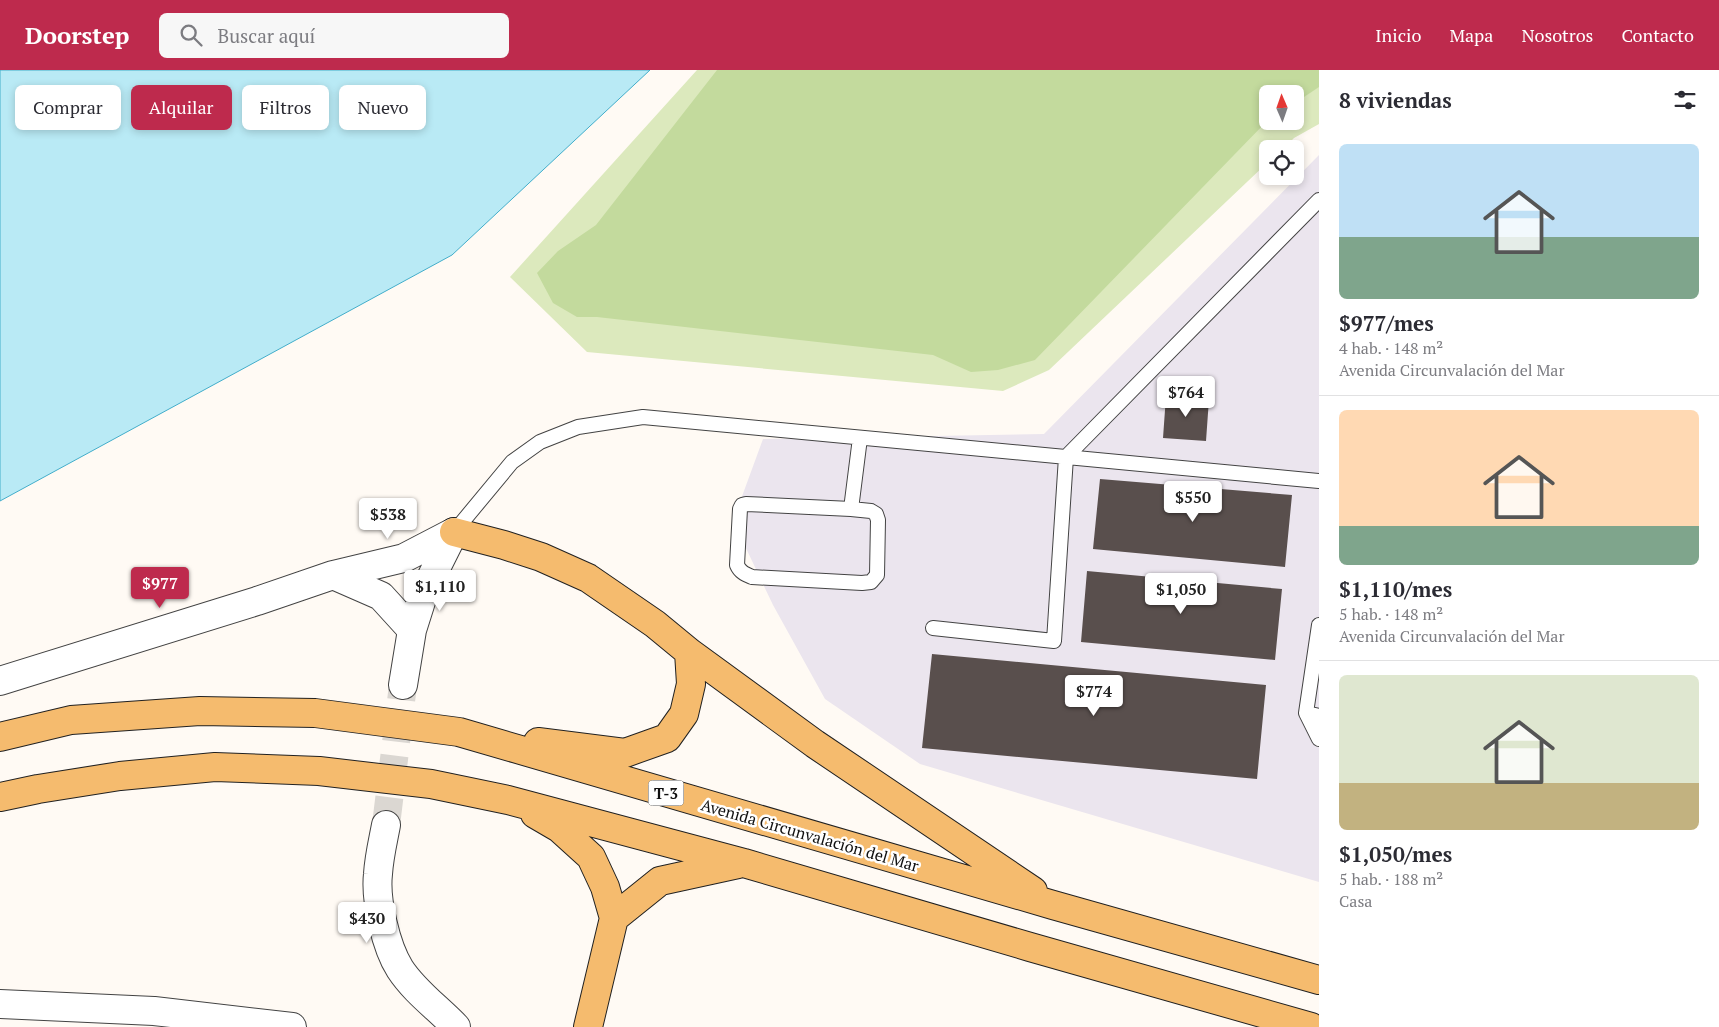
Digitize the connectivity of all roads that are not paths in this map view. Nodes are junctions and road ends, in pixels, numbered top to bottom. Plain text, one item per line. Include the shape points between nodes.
1 (1319, 200) edge
2 (860, 438) junction
3 (1066, 457) junction
4 (1319, 481) edge
5 (851, 509) junction
6 (454, 532) junction
7 (333, 575) junction
8 (1319, 625) edge
9 (933, 628) dead end
10 (412, 630) junction
11 (689, 652) junction
12 (0, 681) edge
13 (403, 685) tunnel mouth
14 (1312, 715) edge
15 (459, 732) junction
16 (0, 738) edge
17 (1319, 739) edge
18 (0, 797) edge
19 (508, 800) junction
20 (386, 825) tunnel mouth
21 (744, 862) junction
22 (1053, 905) junction
23 (614, 918) junction
24 (1319, 980) edge
25 (0, 1004) edge
26 (154, 1019) edge
27 (292, 1027) edge
28 (456, 1027) edge
29 (588, 1027) edge
30 (1311, 1027) edge

1 - 3 lane
2 - 3 lane
2 - 5 lane
2 - 6 lane via 643,417 578,427 540,442 512,462
3 - 4 lane
3 - 9 lane via 1054,641
5 - 5 lane via 742,505 739,570 752,577 871,582 877,575 878,520 871,511
6 - 7 street via 404,558
6 - 10 street via 424,592
6 - 11 main road via 541,557 588,578
7 - 10 street via 381,596
7 - 12 street
8 - 14 lane
10 - 13 street
11 - 15 main road via 691,684 684,714 667,738 634,750 625,753
11 - 22 main road via 816,744
14 - 17 lane
15 - 16 main road, Avenida Circunvalación del Mar / T-3 via 314,713 200,711 71,720
15 - 22 main road, Avenida Circunvalación del Mar / T-3
18 - 19 main road via 120,776 215,768 319,771 431,784
19 - 21 main road
19 - 23 main road via 560,828 591,857 605,887
20 - 28 street via 377,874 379,908 389,944 400,969
21 - 23 main road via 660,880
21 - 30 main road
22 - 24 main road, Avenida Circunvalación del Mar / T-3
23 - 29 main road
25 - 26 street
26 - 27 street

